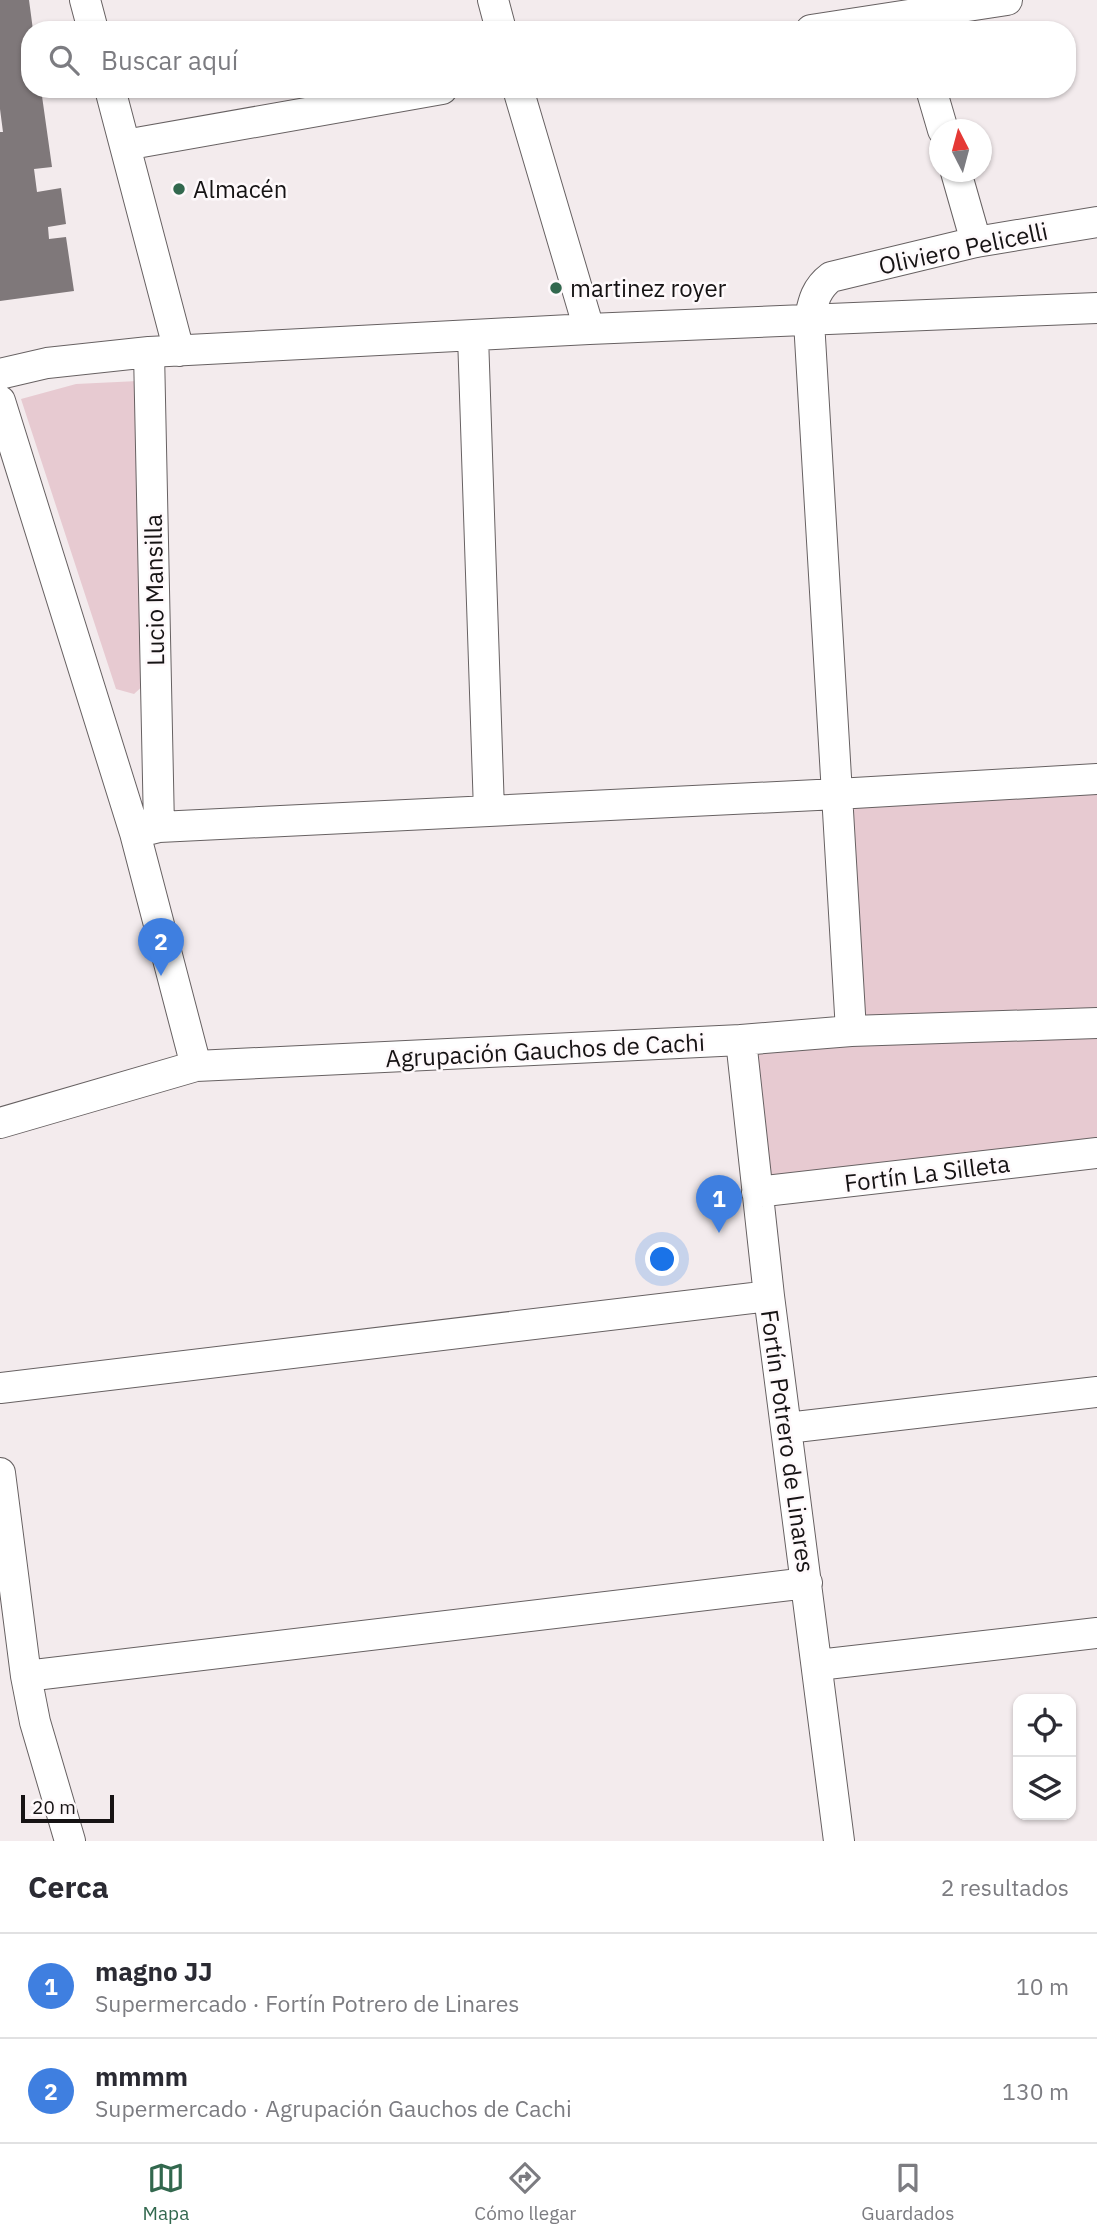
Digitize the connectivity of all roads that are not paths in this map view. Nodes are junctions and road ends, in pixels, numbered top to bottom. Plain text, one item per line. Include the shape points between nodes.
1 (85, 0) edge
2 (493, 0) edge
3 (1007, 0) edge
4 (910, 15) edge
5 (91, 21) edge
6 (499, 21) edge
7 (870, 21) edge
8 (112, 98) edge
9 (391, 98) edge
10 (521, 98) edge
11 (934, 98) edge
12 (940, 119) edge
13 (125, 145) junction
14 (959, 182) edge
15 (1097, 222) edge
16 (976, 242) junction
17 (1097, 308) edge
18 (808, 321) junction
19 (589, 329) junction
20 (473, 336) junction
21 (179, 351) junction
22 (149, 352) junction
23 (0, 374) edge
24 (0, 401) edge
25 (1097, 779) edge
26 (837, 794) junction
27 (489, 811) junction
28 (147, 830) junction
29 (1097, 1023) edge
30 (851, 1031) junction
31 (741, 1040) junction
32 (196, 1066) junction
33 (0, 1124) edge
34 (1097, 1153) edge
35 (757, 1192) junction
36 (769, 1296) junction
37 (0, 1388) edge
38 (1097, 1392) edge
39 (787, 1428) junction
40 (0, 1473) edge
41 (807, 1583) junction
42 (1097, 1633) edge
43 (818, 1665) junction
44 (26, 1676) junction
45 (69, 1841) edge
46 (839, 1841) edge

1 - 5 street
2 - 6 street
3 - 4 street
4 - 7 street
8 - 13 street
9 - 13 street
10 - 19 street
11 - 12 street
13 - 21 street
14 - 16 street
15 - 16 street, Oliviero Pelicelli
16 - 18 street, Oliviero Pelicelli via 831,278 815,295
17 - 18 street
18 - 19 street
18 - 26 street
19 - 20 street
20 - 21 street
20 - 27 street
21 - 22 street
22 - 23 street via 47,363
22 - 28 street, Lucio Mansilla
24 - 28 street
25 - 26 street
26 - 27 street
26 - 30 street
27 - 28 street
28 - 32 street
29 - 30 street, Agrupación Gauchos de Cachi
30 - 31 street, Agrupación Gauchos de Cachi
31 - 32 street, Agrupación Gauchos de Cachi
31 - 35 street, Fortín Potrero de Linares
32 - 33 street, Agrupación Gauchos de Cachi
34 - 35 street, Fortín La Silleta
35 - 36 street, Fortín Potrero de Linares
36 - 37 street
36 - 39 street, Fortín Potrero de Linares
38 - 39 street
39 - 41 street, Fortín Potrero de Linares
40 - 44 street
41 - 43 street, Fortín Potrero de Linares
41 - 44 street
42 - 43 street
43 - 46 street, Fortín Potrero de Linares
44 - 45 street via 34,1722

